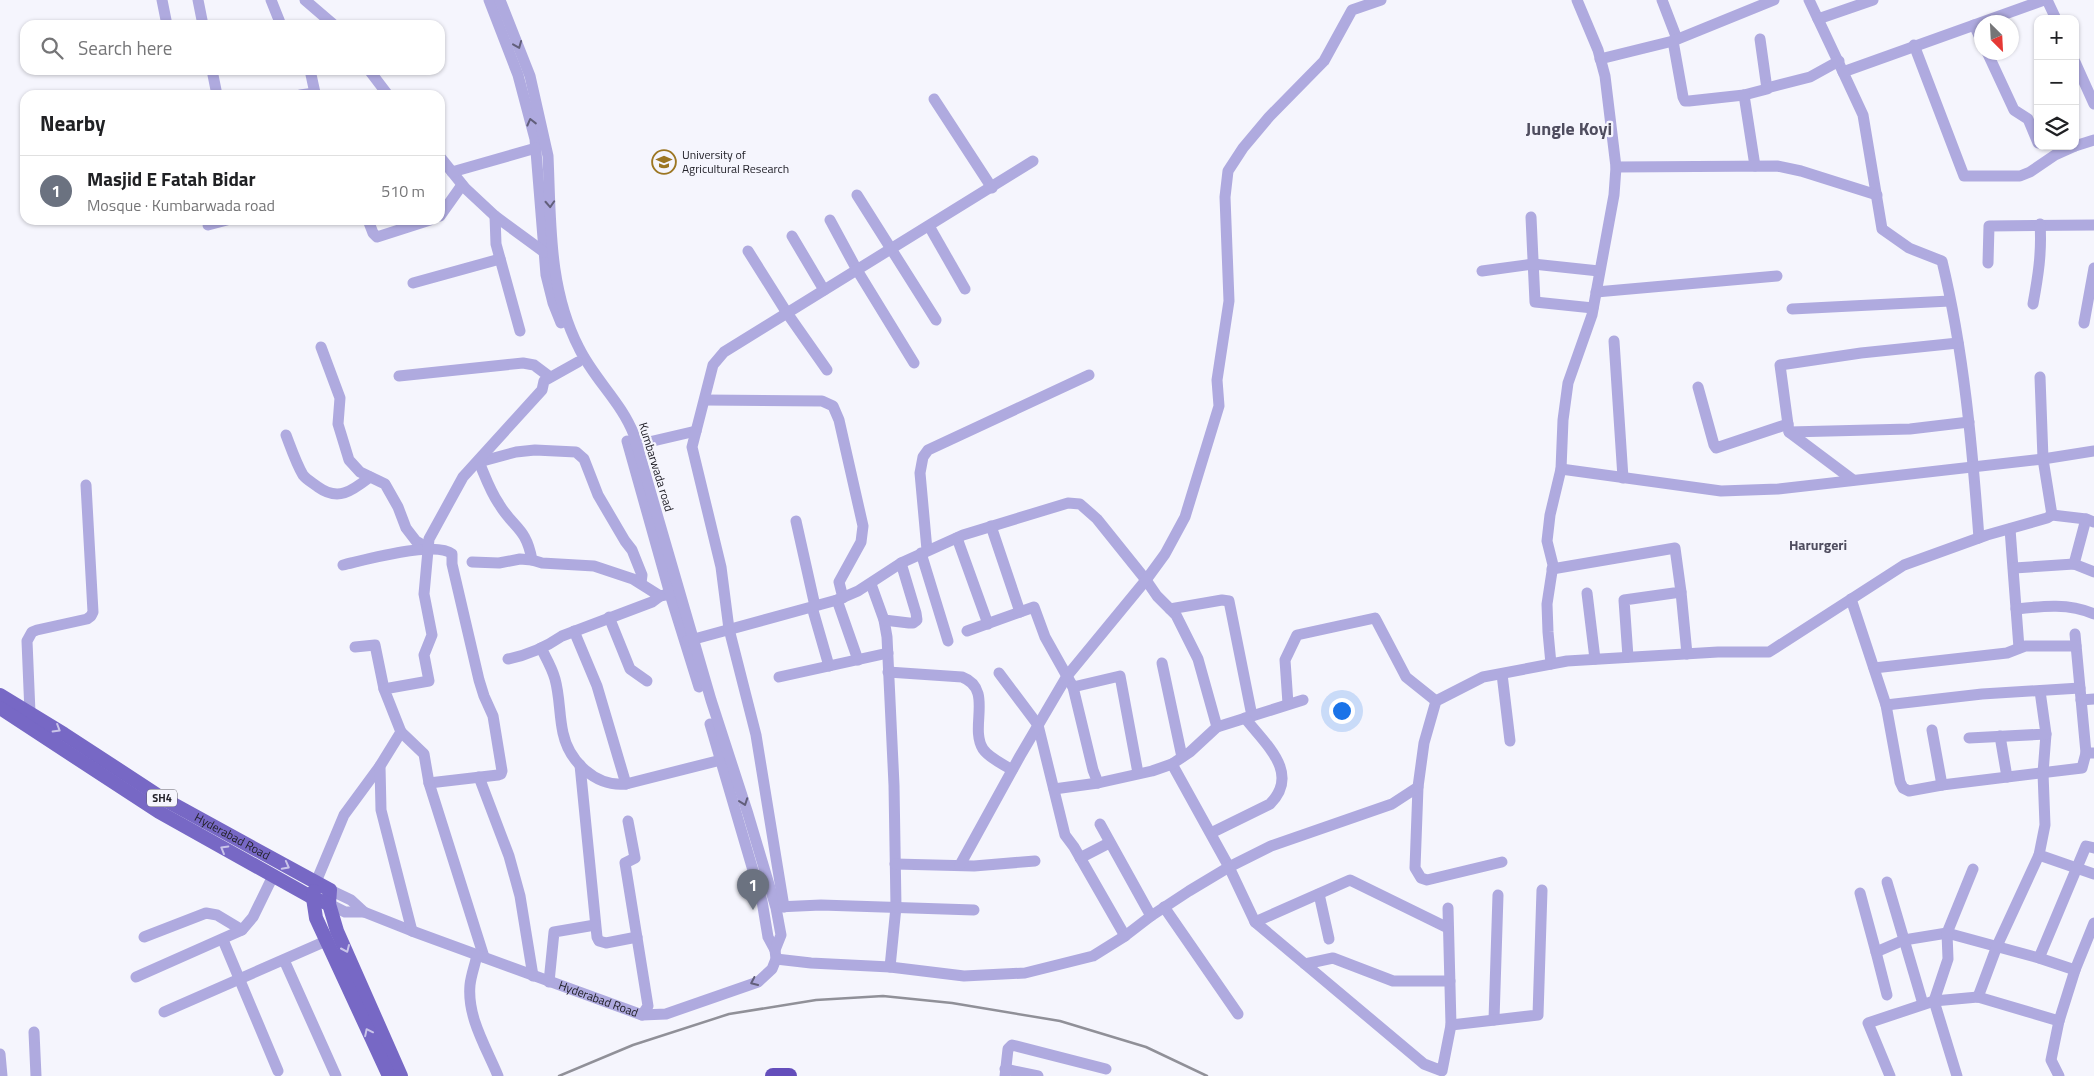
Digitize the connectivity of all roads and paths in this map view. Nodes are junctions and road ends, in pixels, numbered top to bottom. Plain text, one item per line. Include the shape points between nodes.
1 (162, 0) edge
2 (198, 0) edge
3 (271, 0) edge
4 (305, 0) edge
5 (489, 0) edge
6 (500, 0) edge
7 (1381, 0) edge
8 (1577, 0) edge
9 (1662, 0) edge
10 (1774, 0) edge
11 (1810, 0) edge
12 (1873, 0) edge
13 (2046, 0) edge
14 (318, 5) edge
15 (2003, 15) edge
16 (2054, 15) edge
17 (1818, 18) junction
18 (166, 20) edge
19 (202, 20) edge
20 (279, 20) edge
21 (330, 20) edge
22 (1974, 25) edge
23 (1760, 39) dead end
24 (1675, 40) junction
25 (1914, 45) junction
26 (1600, 59) junction
27 (1990, 60) edge
28 (1841, 66) junction
29 (2079, 71) edge
30 (213, 75) edge
31 (311, 75) edge
32 (373, 75) edge
33 (1767, 88) junction
34 (216, 90) edge
35 (315, 90) edge
36 (384, 90) edge
37 (1744, 95) junction
38 (934, 99) dead end
39 (2094, 104) edge
40 (2034, 133) edge
41 (2094, 140) edge
42 (2079, 145) edge
43 (536, 148) junction
44 (2040, 150) edge
45 (2067, 150) edge
46 (1033, 161) dead end
47 (445, 163) edge
48 (2040, 164) junction
49 (1755, 166) junction
50 (1616, 167) junction
51 (452, 172) junction
52 (462, 184) junction
53 (992, 188) junction
54 (856, 195) dead end
55 (1877, 195) junction
56 (445, 209) edge
57 (496, 216) junction
58 (1531, 217) dead end
59 (830, 220) dead end
60 (2040, 224) junction
61 (370, 225) edge
62 (414, 225) edge
63 (2094, 225) edge
64 (929, 226) junction
65 (792, 236) dead end
66 (891, 249) junction
67 (748, 251) dead end
68 (544, 252) junction
69 (500, 258) junction
70 (1988, 263) dead end
71 (1533, 264) junction
72 (2094, 268) edge
73 (858, 270) junction
74 (1599, 270) junction
75 (1482, 271) dead end
76 (1777, 276) dead end
77 (413, 283) dead end
78 (965, 289) dead end
79 (824, 290) junction
80 (1596, 292) junction
81 (1950, 300) junction
82 (2033, 304) dead end
83 (1593, 308) junction
84 (1792, 310) dead end
85 (787, 313) junction
86 (936, 320) dead end
87 (2084, 323) dead end
88 (520, 331) dead end
89 (1614, 341) dead end
90 (1958, 342) junction
91 (321, 347) dead end
92 (578, 362) junction
93 (914, 363) dead end
94 (827, 370) dead end
95 (1089, 375) dead end
96 (399, 376) dead end
97 (550, 377) junction
98 (2040, 377) dead end
99 (1698, 387) dead end
100 (705, 400) junction
101 (1969, 422) junction
102 (1788, 428) junction
103 (696, 431) junction
104 (286, 435) dead end
105 (636, 445) junction
106 (2094, 451) edge
107 (2043, 459) junction
108 (479, 462) junction
109 (1974, 466) junction
110 (1562, 469) junction
111 (370, 476) junction
112 (1623, 478) junction
113 (1853, 480) junction
114 (86, 485) dead end
115 (2052, 515) junction
116 (796, 521) dead end
117 (2090, 521) edge
118 (991, 526) junction
119 (2010, 529) junction
120 (957, 538) junction
121 (1979, 538) junction
122 (428, 548) junction
123 (924, 551) junction
124 (532, 560) junction
125 (472, 562) dead end
126 (901, 563) junction
127 (2074, 564) junction
128 (343, 565) dead end
129 (2014, 568) junction
130 (1552, 569) junction
131 (2094, 572) edge
132 (1146, 580) junction
133 (641, 583) junction
134 (871, 584) junction
135 (1681, 592) junction
136 (1587, 593) dead end
137 (665, 595) junction
138 (1851, 598) junction
139 (840, 599) junction
140 (813, 606) junction
141 (1170, 609) junction
142 (2016, 609) junction
143 (1020, 612) junction
144 (2094, 614) edge
145 (609, 617) junction
146 (884, 620) junction
147 (988, 624) junction
148 (729, 629) junction
149 (574, 631) junction
150 (967, 631) dead end
151 (690, 640) junction
152 (948, 641) dead end
153 (355, 647) dead end
154 (541, 648) junction
155 (2019, 648) junction
156 (888, 653) junction
157 (1687, 654) junction
158 (1628, 657) junction
159 (508, 659) dead end
160 (1595, 659) junction
161 (858, 660) junction
162 (1162, 663) dead end
163 (1551, 664) junction
164 (829, 666) junction
165 (1874, 668) junction
166 (888, 672) junction
167 (999, 673) dead end
168 (1502, 674) junction
169 (1067, 676) junction
170 (779, 677) dead end
171 (647, 681) dead end
172 (1073, 687) junction
173 (2080, 688) junction
174 (384, 689) junction
175 (2040, 691) junction
176 (0, 695) edge
177 (2094, 699) edge
178 (1303, 700) dead end
179 (2081, 700) junction
180 (1436, 701) junction
181 (1288, 704) junction
182 (1886, 706) junction
183 (0, 708) edge
184 (30, 713) junction
185 (1248, 717) junction
186 (1038, 725) junction
187 (1217, 727) junction
188 (1932, 730) dead end
189 (401, 732) junction
190 (2046, 734) junction
191 (2000, 736) junction
192 (1969, 738) dead end
193 (1510, 741) dead end
194 (2090, 753) edge
195 (1182, 757) junction
196 (721, 760) junction
197 (1172, 764) junction
198 (580, 765) junction
199 (380, 766) junction
200 (1012, 770) junction
201 (1138, 773) junction
202 (2043, 773) junction
203 (2007, 777) junction
204 (479, 778) junction
205 (429, 783) junction
206 (1098, 783) junction
207 (626, 784) junction
208 (1942, 785) junction
209 (1418, 787) junction
210 (1054, 789) junction
211 (628, 821) dead end
212 (1100, 824) dead end
213 (1211, 834) junction
214 (1109, 843) junction
215 (2094, 848) edge
216 (2039, 855) junction
217 (1080, 858) junction
218 (1035, 861) dead end
219 (1502, 862) dead end
220 (895, 864) junction
221 (960, 866) junction
222 (1229, 867) junction
223 (2078, 868) junction
224 (1973, 869) dead end
225 (2094, 874) edge
226 (273, 876) junction
227 (316, 882) junction
228 (1887, 882) dead end
229 (1542, 890) dead end
230 (1860, 892) dead end
231 (1319, 894) junction
232 (1498, 895) dead end
233 (329, 897) junction
234 (312, 898) junction
235 (780, 907) junction
236 (896, 907) junction
237 (1164, 907) junction
238 (1448, 908) dead end
239 (974, 910) dead end
240 (1151, 916) junction
241 (1255, 922) junction
242 (2094, 923) edge
243 (595, 925) junction
244 (1448, 928) junction
245 (242, 930) junction
246 (412, 931) junction
247 (1948, 933) junction
248 (1125, 936) junction
249 (144, 937) dead end
250 (637, 937) junction
251 (1329, 938) dead end
252 (223, 940) junction
253 (1904, 940) junction
254 (326, 942) junction
255 (1997, 946) junction
256 (1876, 952) junction
257 (776, 955) junction
258 (481, 956) junction
259 (2040, 958) junction
260 (284, 960) junction
261 (1305, 964) junction
262 (890, 967) junction
263 (2075, 970) junction
264 (533, 976) junction
265 (136, 977) dead end
266 (239, 979) junction
267 (1450, 981) junction
268 (548, 982) junction
269 (1887, 995) dead end
270 (1978, 997) junction
271 (1934, 1000) junction
272 (1923, 1004) junction
273 (164, 1012) dead end
274 (666, 1014) joint
275 (1238, 1014) dead end
276 (642, 1015) junction
277 (1494, 1020) junction
278 (2059, 1021) junction
279 (1451, 1024) junction
280 (34, 1032) dead end
281 (0, 1054) edge
282 (1106, 1069) dead end
283 (278, 1071) dead end
284 (1005, 1072) edge
285 (2, 1076) edge
286 (36, 1076) edge
287 (336, 1076) edge
288 (389, 1076) edge
289 (402, 1076) edge
290 (498, 1076) edge
291 (1038, 1076) edge
292 (1890, 1076) edge
293 (1957, 1076) edge
294 (2059, 1076) edge

1 - 18 street
2 - 19 street
3 - 20 street
4 - 14 street
43 -> 5 street, Kumbarwada road via 518,74
6 -> 105 street, Kumbarwada road via 530,76 545,141 554,273 560,299 579,349 629,423
7 - 132 street via 1352,10 1324,61 1269,117 1228,171 1225,197 1229,301 1217,380 1219,406 1185,517
8 - 26 street
9 - 24 street
10 - 24 street
11 - 17 street
12 - 17 street
13 - 15 street
13 - 16 street
14 - 21 street
17 - 28 street
22 - 25 street
23 - 33 street
24 - 26 street
24 - 37 street via 1686,101
25 - 28 street
25 - 48 street via 1964,176 2020,176
26 - 50 street
27 - 40 street via 2014,110 2028,119
28 - 33 street
28 - 55 street via 1864,114
29 - 39 street
30 - 34 street
31 - 35 street
32 - 36 street
33 - 37 street
37 - 49 street
38 - 53 street
41 - 42 street
43 - 51 street
43 - 68 street, Kumbarwada road
44 - 48 street
45 - 48 street
46 - 53 street
47 - 51 street
49 - 50 street
49 - 55 street via 1801,171
50 - 74 street via 1614,195
51 - 52 street
52 - 56 street
52 - 57 street
53 - 64 street
54 - 66 street
55 - 81 street via 1882,229 1909,248 1942,261
57 - 68 street
57 - 69 street via 494,236
58 - 71 street
59 - 73 street
60 - 63 street
60 - 70 street via 1988,226
60 - 82 street via 2042,243
61 - 62 street via 377,237
64 - 66 street
64 - 78 street
65 - 79 street
66 - 73 street
66 - 86 street
67 - 85 street
68 - 92 street, Kumbarwada road via 553,303
69 - 77 street
69 - 88 street
71 - 74 street
71 - 75 street
71 - 83 street via 1535,302
72 - 87 street
73 - 79 street
73 - 93 street
74 - 80 street
76 - 80 street
79 - 85 street
80 - 83 street
81 - 84 street
81 - 90 street
83 - 110 street via 1568,383
85 - 94 street
85 - 100 street via 720,355 713,365
89 - 112 street
90 - 101 street
90 - 102 street via 1782,364
91 - 111 street via 340,398 338,424 349,460 356,469
92 - 97 street
92 - 137 street, Kumbarwada road via 622,425
95 - 123 street via 928,450 920,464
96 - 97 street via 523,364 534,365
97 - 108 street
98 - 107 street
99 - 102 street via 1716,448
100 - 103 street
100 - 139 street via 822,401 833,406 863,526 861,542 838,582
101 - 102 street via 1910,429
101 - 109 street
102 - 113 street
103 - 105 street
103 - 148 street via 692,448 721,567
104 - 111 street via 304,475 326,492 347,492
105 - 151 street, Kumbarwada road
106 - 107 street
107 - 109 street
107 - 115 street
108 - 122 street via 458,485 429,539
108 - 124 street via 500,506 524,533
108 - 133 street via 535,450 576,452 584,459 598,495 632,550 642,575
109 - 113 street
109 - 121 street
110 - 112 street
110 - 130 street via 1550,515 1548,541
111 - 122 street via 385,484 406,528 416,541
112 - 113 street via 1721,492
114 - 184 street via 93,612 87,619 37,630 28,636
115 - 117 street
115 - 119 street
116 - 140 street
117 - 127 street
118 - 120 street
118 - 132 street via 1068,503 1080,504 1097,519
118 - 143 street
119 - 121 street
119 - 129 street
120 - 123 street
120 - 147 street
121 - 138 street via 1904,565
122 - 128 street
122 - 174 street via 424,594 432,635 424,655 429,681
122 - 204 street via 447,550 452,554 479,680 493,716 501,774
123 - 126 street
123 - 152 street
124 - 125 street
124 - 133 street via 594,566
126 - 134 street
126 - 146 street via 916,620 909,623
127 - 129 street
127 - 131 street
129 - 142 street
130 - 135 street via 1675,548
130 - 163 street via 1547,604
132 - 141 street
132 - 169 street
133 - 137 street via 648,590
134 - 139 street
134 - 146 street
135 - 157 street
135 - 158 street via 1624,600
136 - 160 street
137 - 145 street
137 - 151 street, Kumbarwada road
138 - 157 street via 1769,652
138 - 165 street
139 - 140 street
139 - 161 street
140 - 148 street
140 - 164 street
141 - 185 street via 1229,601
141 - 187 street via 1198,659
142 - 144 street via 2052,606 2081,608
142 - 155 street
143 - 147 street
143 - 169 street via 1034,607 1045,637
145 - 149 street
145 - 171 street via 630,669
146 - 156 street
147 - 150 street
148 - 151 street
148 - 235 street via 756,735
149 - 154 street
149 - 207 street via 598,686
151 - 196 street, Kumbarwada road
151 -> 235 street, Kumbarwada road
153 - 174 street via 375,645
154 - 159 street
154 - 198 street via 555,679 565,740
155 - 165 street via 2007,653
155 - 173 street via 2076,640
156 - 161 street
156 - 166 street
157 - 158 street
158 - 160 street
160 - 163 street
161 - 164 street
162 - 195 street
163 - 168 street
164 - 170 street
165 - 182 street
166 - 200 street via 962,677 970,681 978,695 983,748
166 - 220 street
167 - 186 street
168 - 180 street via 1483,677
168 - 193 street
169 - 172 street
169 - 186 street
172 - 201 street via 1120,676
172 - 206 street
173 - 175 street
173 - 179 street
174 - 189 street
175 - 182 street via 1982,694
175 - 190 street
176 - 184 main road, Hyderabad Road / SH4
177 - 179 street
178 - 181 street
179 - 194 street
180 - 181 street via 1406,677 1375,618 1297,635 1285,660
180 - 209 street via 1424,743
181 - 185 street
182 - 208 street via 1903,788 1910,791
226 -> 183 main road, Hyderabad Road / SH4 via 159,812
184 -> 227 main road, Hyderabad Road / SH4 via 162,798
185 - 187 street
185 - 213 street via 1280,765 1282,786 1265,807
186 - 200 street
186 - 210 street
187 - 195 street
188 - 208 street
189 - 199 street
189 - 205 street via 424,754
190 - 191 street
190 - 202 street
191 - 192 street
191 - 203 street
194 - 202 street via 2082,768
195 - 197 street
196 - 207 street
196 - 257 street, Kumbarwada road via 762,901 768,937
197 - 201 street
197 - 213 street
198 - 207 street via 592,777
198 - 243 street
199 - 227 street via 344,815
199 - 246 street via 381,810
200 - 221 street
201 - 206 street
202 - 203 street
202 - 216 street via 2045,825
203 - 208 street
204 - 205 street
204 - 264 street via 520,896
205 - 258 street
206 - 210 street
209 - 219 street via 1415,868 1421,878 1427,880
209 - 222 street via 1392,804 1272,846
210 - 217 street via 1065,835
211 - 250 street via 635,858 625,863
212 - 214 street
213 - 222 street
214 - 217 street
214 - 240 street
215 - 223 street via 2086,846
216 - 223 street
216 - 255 street
217 - 248 street
218 - 221 street
220 - 221 street
220 - 236 street
222 - 237 street
222 - 241 street
223 - 225 street
223 - 259 street
224 - 247 street
226 - 234 main road, Hyderabad Road / SH4
226 - 245 street
227 - 233 main road, Hyderabad Road / SH4
227 - 234 main road
228 - 253 street
229 - 277 street via 1538,1015
230 - 256 street
231 - 241 street
231 - 244 street via 1350,880
231 - 251 street
232 - 277 street
233 - 234 main road, Hyderabad Road / SH4
233 - 246 street, Hyderabad Road / SH4 via 345,912 364,912
233 -> 289 main road via 337,931
234 - 254 main road
235 - 236 street
235 - 257 street, Kumbarwada road via 781,935
236 - 239 street
236 - 262 street
237 - 240 street
237 - 275 street
238 - 244 street
240 - 248 street
241 - 261 street
242 - 263 street
243 - 250 street via 599,941 606,943
243 - 268 street via 554,932
244 - 267 street
245 - 249 street via 217,915 206,913
245 - 252 street
246 - 258 street, Hyderabad Road / SH4
247 - 253 street
247 - 255 street
247 - 271 street via 1948,959
248 - 262 street via 1093,956 1025,973 964,976
250 - 276 street via 648,1006
252 - 265 street
252 - 266 street
253 - 256 street
253 - 272 street
254 - 260 street
288 -> 254 main road
255 - 259 street
255 - 270 street
256 - 269 street
257 - 262 street via 811,964
257 -> 274 street, Kumbarwada road via 772,969 758,982
258 - 264 street, Hyderabad Road / SH4
258 - 290 street via 470,984 470,1003 473,1018
259 - 263 street
260 - 266 street
260 - 287 street
261 - 267 street via 1333,958 1393,981
261 - 279 street via 1424,1064 1442,1071
263 - 278 street
264 - 268 street, Hyderabad Road / SH4
266 - 273 street
266 - 283 street
267 - 279 street
268 - 276 street, Hyderabad Road / SH4
270 - 271 street
270 - 278 street
271 - 272 street
271 - 293 street
272 - 292 street via 1868,1023
274 - 276 street, Hyderabad Road / SH4
277 - 279 street
278 - 294 street via 2051,1060
280 - 286 street
281 - 285 street
282 - 284 street via 1012,1045 1008,1049
284 - 291 street

